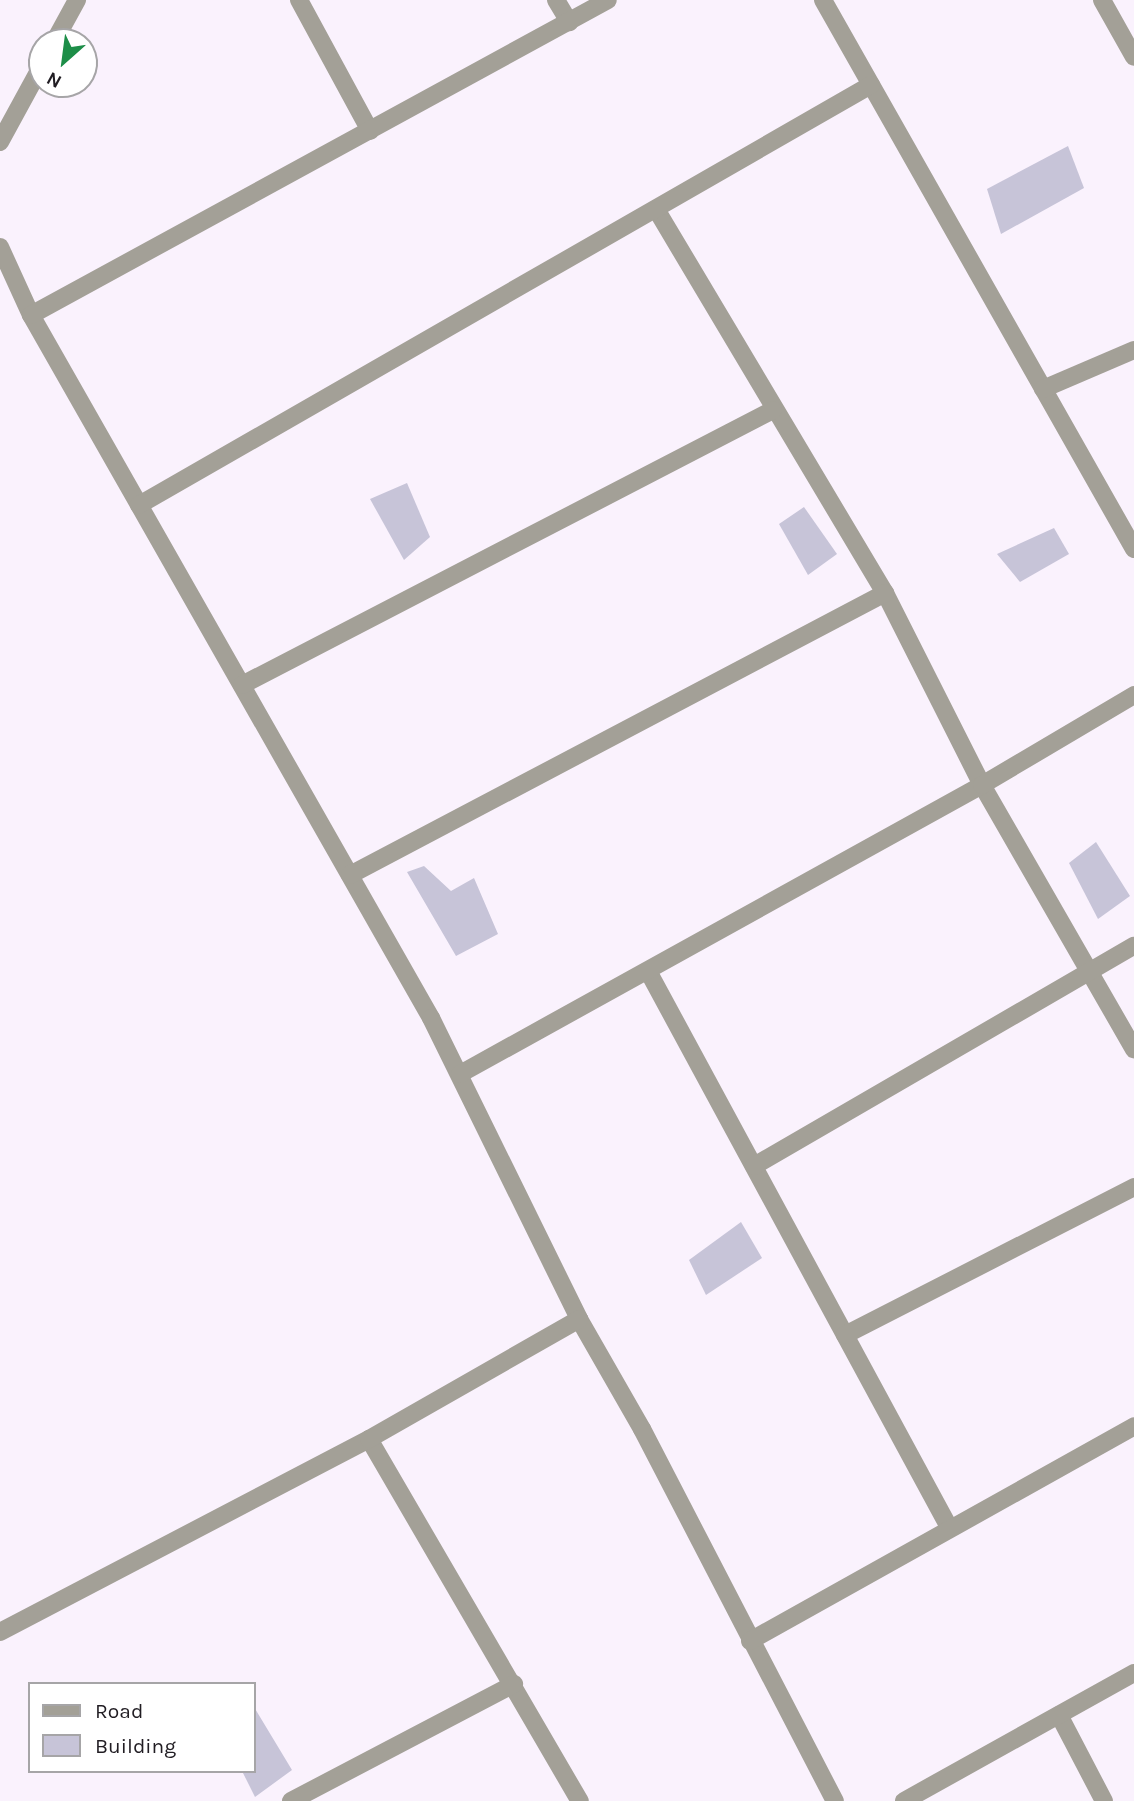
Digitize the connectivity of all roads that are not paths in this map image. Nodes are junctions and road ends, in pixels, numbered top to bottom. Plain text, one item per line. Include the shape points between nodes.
1 (77, 0) edge
2 (299, 0) edge
3 (556, 0) edge
4 (608, 0) edge
5 (823, 0) edge
6 (1102, 0) edge
7 (569, 22) junction
8 (62, 28) edge
9 (1134, 57) edge
10 (871, 85) junction
11 (28, 91) edge
12 (370, 131) junction
13 (0, 142) edge
14 (656, 209) junction
15 (0, 247) edge
16 (31, 315) junction
17 (1134, 350) edge
18 (1043, 389) junction
19 (773, 410) junction
20 (139, 505) junction
21 (1134, 549) edge
22 (885, 593) junction
23 (242, 685) junction
24 (1134, 695) edge
25 (982, 785) junction
26 (350, 875) junction
27 (1134, 946) edge
28 (648, 971) junction
29 (1089, 972) junction
30 (1134, 1049) edge
31 (460, 1074) junction
32 (754, 1166) junction
33 (1134, 1188) edge
34 (579, 1320) junction
35 (845, 1335) junction
36 (1134, 1426) edge
37 (369, 1439) junction
38 (950, 1529) junction
39 (0, 1632) edge
40 (750, 1641) junction
41 (1134, 1673) edge
42 (514, 1684) junction
43 (1059, 1715) junction
44 (291, 1801) edge
45 (580, 1801) edge
46 (835, 1801) edge
47 (904, 1801) edge
48 (1104, 1801) edge

1 - 8 street
2 - 12 street
3 - 7 street
4 - 7 street
5 - 10 street
6 - 9 street
7 - 12 street
10 - 14 street
10 - 18 street
11 - 13 street
12 - 16 street
14 - 19 street
14 - 20 street
15 - 16 street
16 - 20 street
17 - 18 street
18 - 21 street
19 - 22 street
19 - 23 street
20 - 23 street
22 - 25 street
22 - 26 street
23 - 26 street
24 - 25 street
25 - 28 street
25 - 29 street
26 - 31 street
27 - 29 street
28 - 31 street
28 - 32 street
29 - 30 street
29 - 32 street
31 - 34 street
32 - 35 street
33 - 35 street
34 - 37 street
34 - 40 street via 642,1429
35 - 38 street
36 - 38 street
37 - 39 street
37 - 42 street
38 - 40 street
40 - 46 street
41 - 43 street
42 - 44 street
42 - 45 street
43 - 47 street
43 - 48 street

